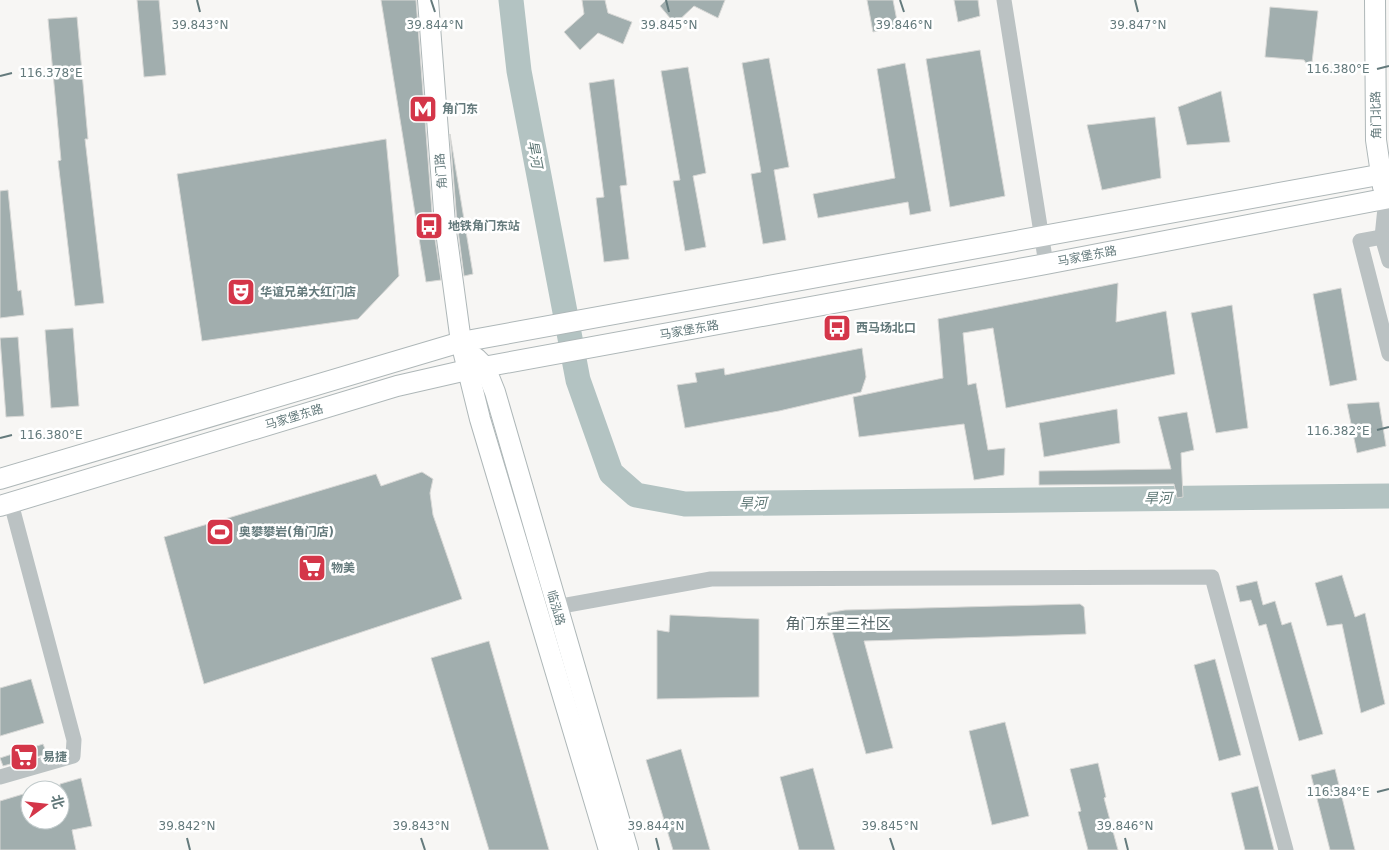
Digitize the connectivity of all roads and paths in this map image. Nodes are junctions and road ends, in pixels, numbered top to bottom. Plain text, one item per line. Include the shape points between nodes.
1 (428, 0) edge
2 (1004, 0) edge
3 (1375, 0) edge
4 (1385, 174) edge
5 (1388, 198) edge
6 (1042, 237) junction
7 (1382, 237) junction
8 (1389, 261) edge
9 (1046, 264) junction
10 (461, 342) junction
11 (1389, 354) edge
12 (476, 368) junction
13 (0, 479) edge
14 (5, 504) edge
15 (556, 607) junction
16 (0, 777) edge
17 (609, 850) edge
18 (628, 850) edge
19 (1286, 850) edge

1 - 10 main road, 角门路 via 445,224
2 - 6 street
3 - 4 main road, 角门北路 via 1376,140
4 - 5 main road, 角门北路
4 - 6 main road, 马家堡东路
5 - 7 street
5 - 9 main road, 马家堡东路
6 - 9 street
6 - 10 main road, 马家堡东路
7 - 8 street
7 - 11 street via 1360,241
9 - 12 main road, 马家堡东路
10 - 12 main road, 角门路
10 - 13 main road, 马家堡东路
12 - 14 main road, 马家堡东路 via 397,386
12 - 15 main road, 临泓路 via 495,392
12 - 17 main road, 临泓路
14 - 16 street via 74,740 73,756
15 - 18 main road, 临泓路
15 - 19 street via 711,579 1212,577

